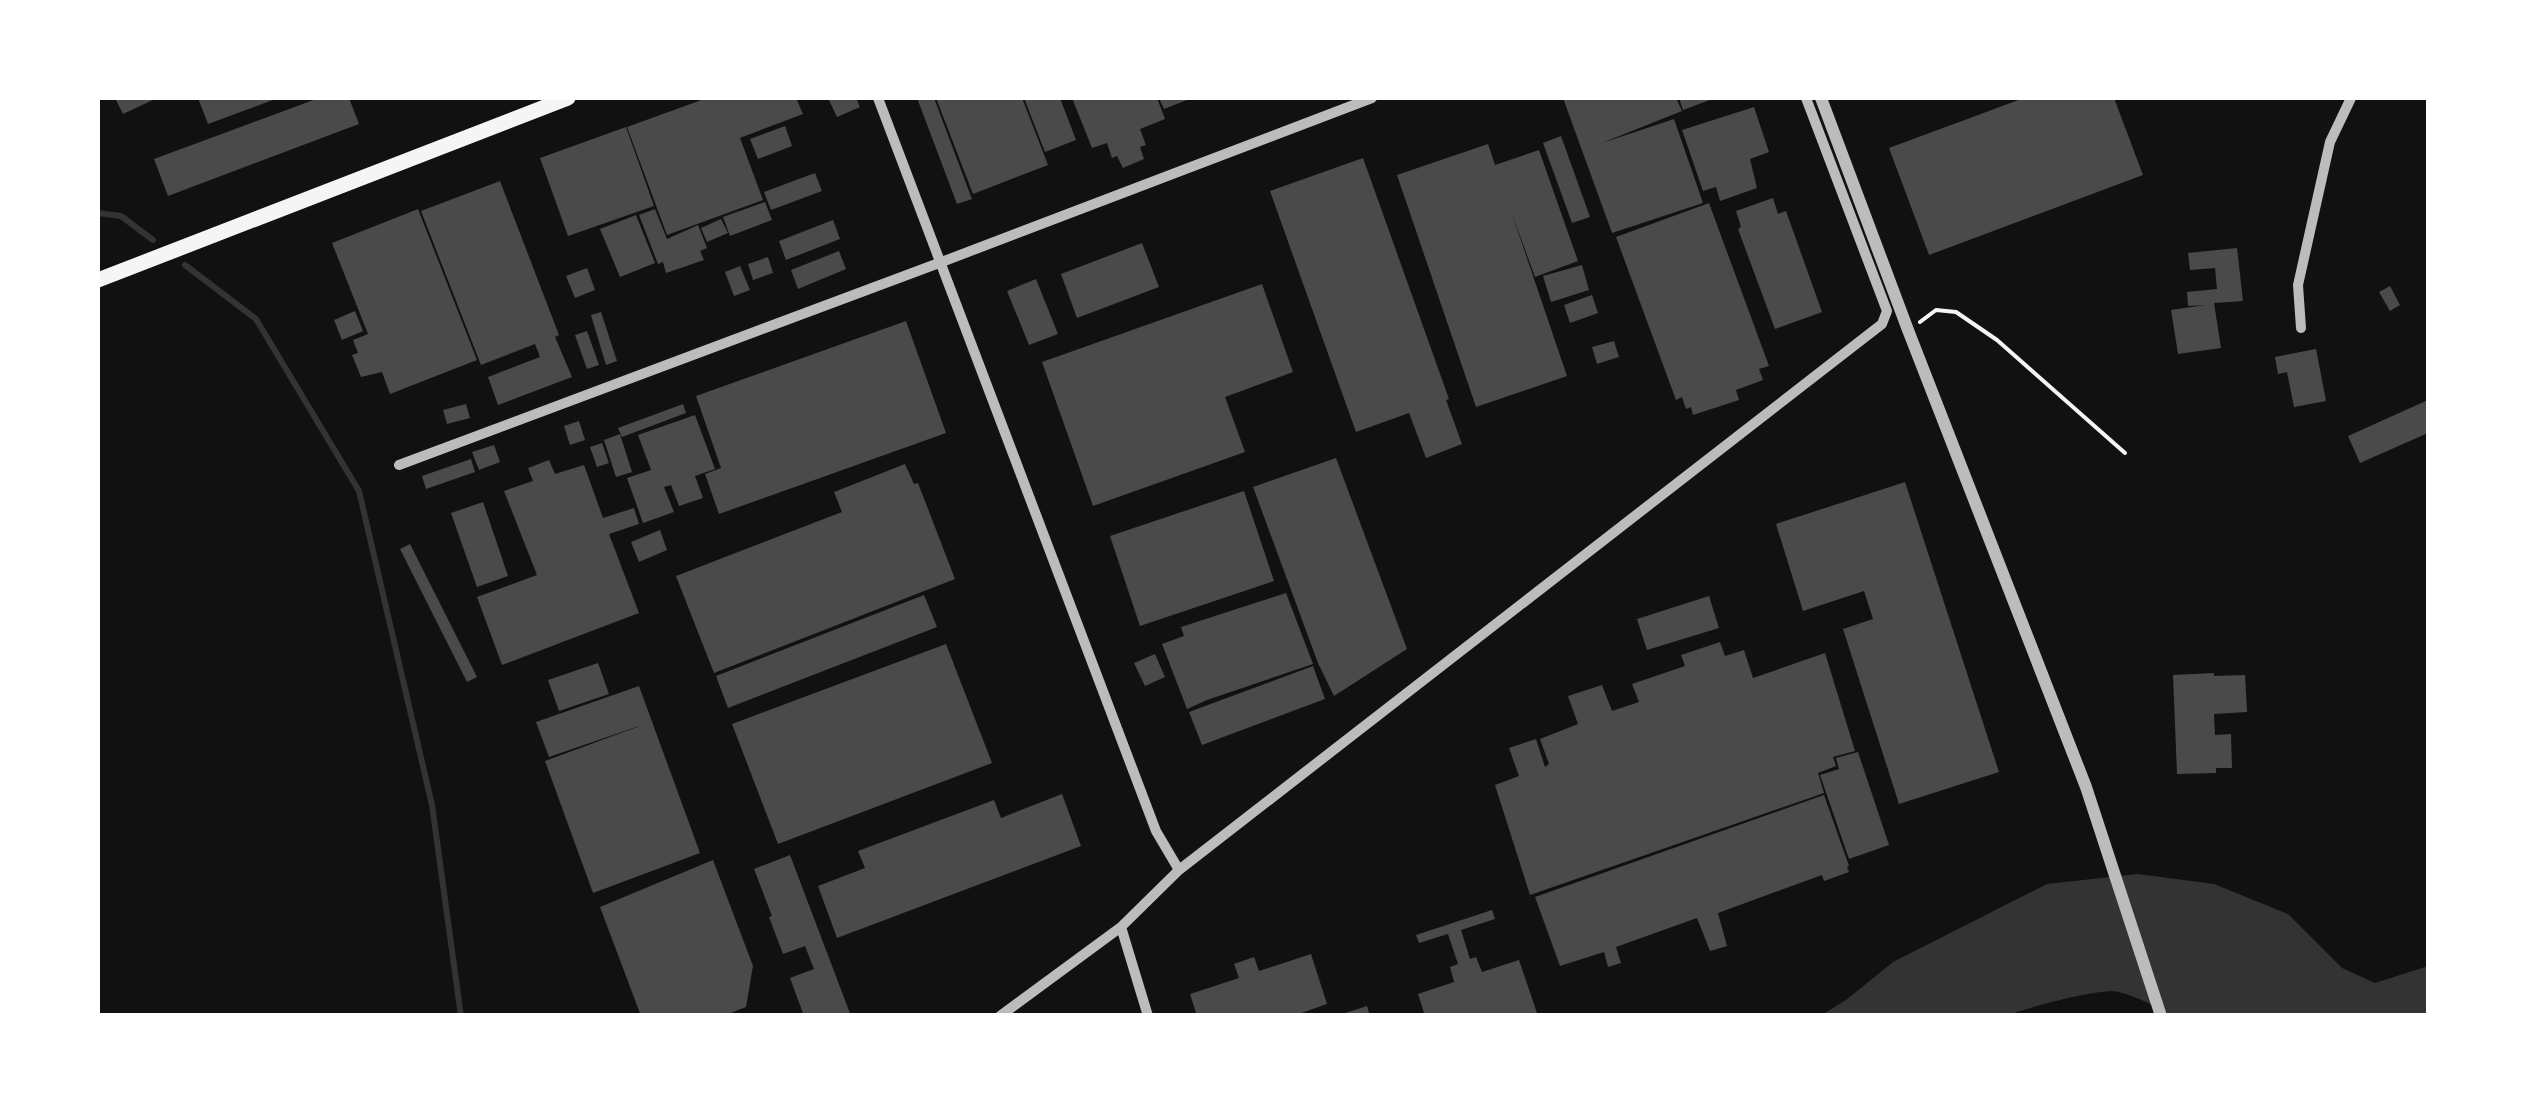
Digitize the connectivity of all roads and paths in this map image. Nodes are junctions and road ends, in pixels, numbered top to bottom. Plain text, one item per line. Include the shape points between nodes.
1 (568, 98) edge
2 (878, 98) edge
3 (1372, 98) edge
4 (1806, 98) edge
5 (1822, 98) edge
6 (2350, 98) edge
7 (940, 263) junction
8 (98, 280) edge
9 (2302, 328) dead end
10 (1908, 330) junction
11 (2125, 453) dead end
12 (400, 465) dead end
13 (1179, 870) junction
14 (1122, 927) junction
15 (1000, 1016) edge
16 (1148, 1016) edge
17 (2162, 1016) edge

1 - 8 main road
2 - 7 street
3 - 7 street
4 - 13 street via 1887,311 1882,324
5 - 10 street
6 - 9 street via 2330,142 2298,286
7 - 12 street
7 - 13 street via 1156,831
10 - 11 path via 1936,310 1956,312
10 - 17 street via 2086,787
13 - 14 street
14 - 15 street
14 - 16 street

